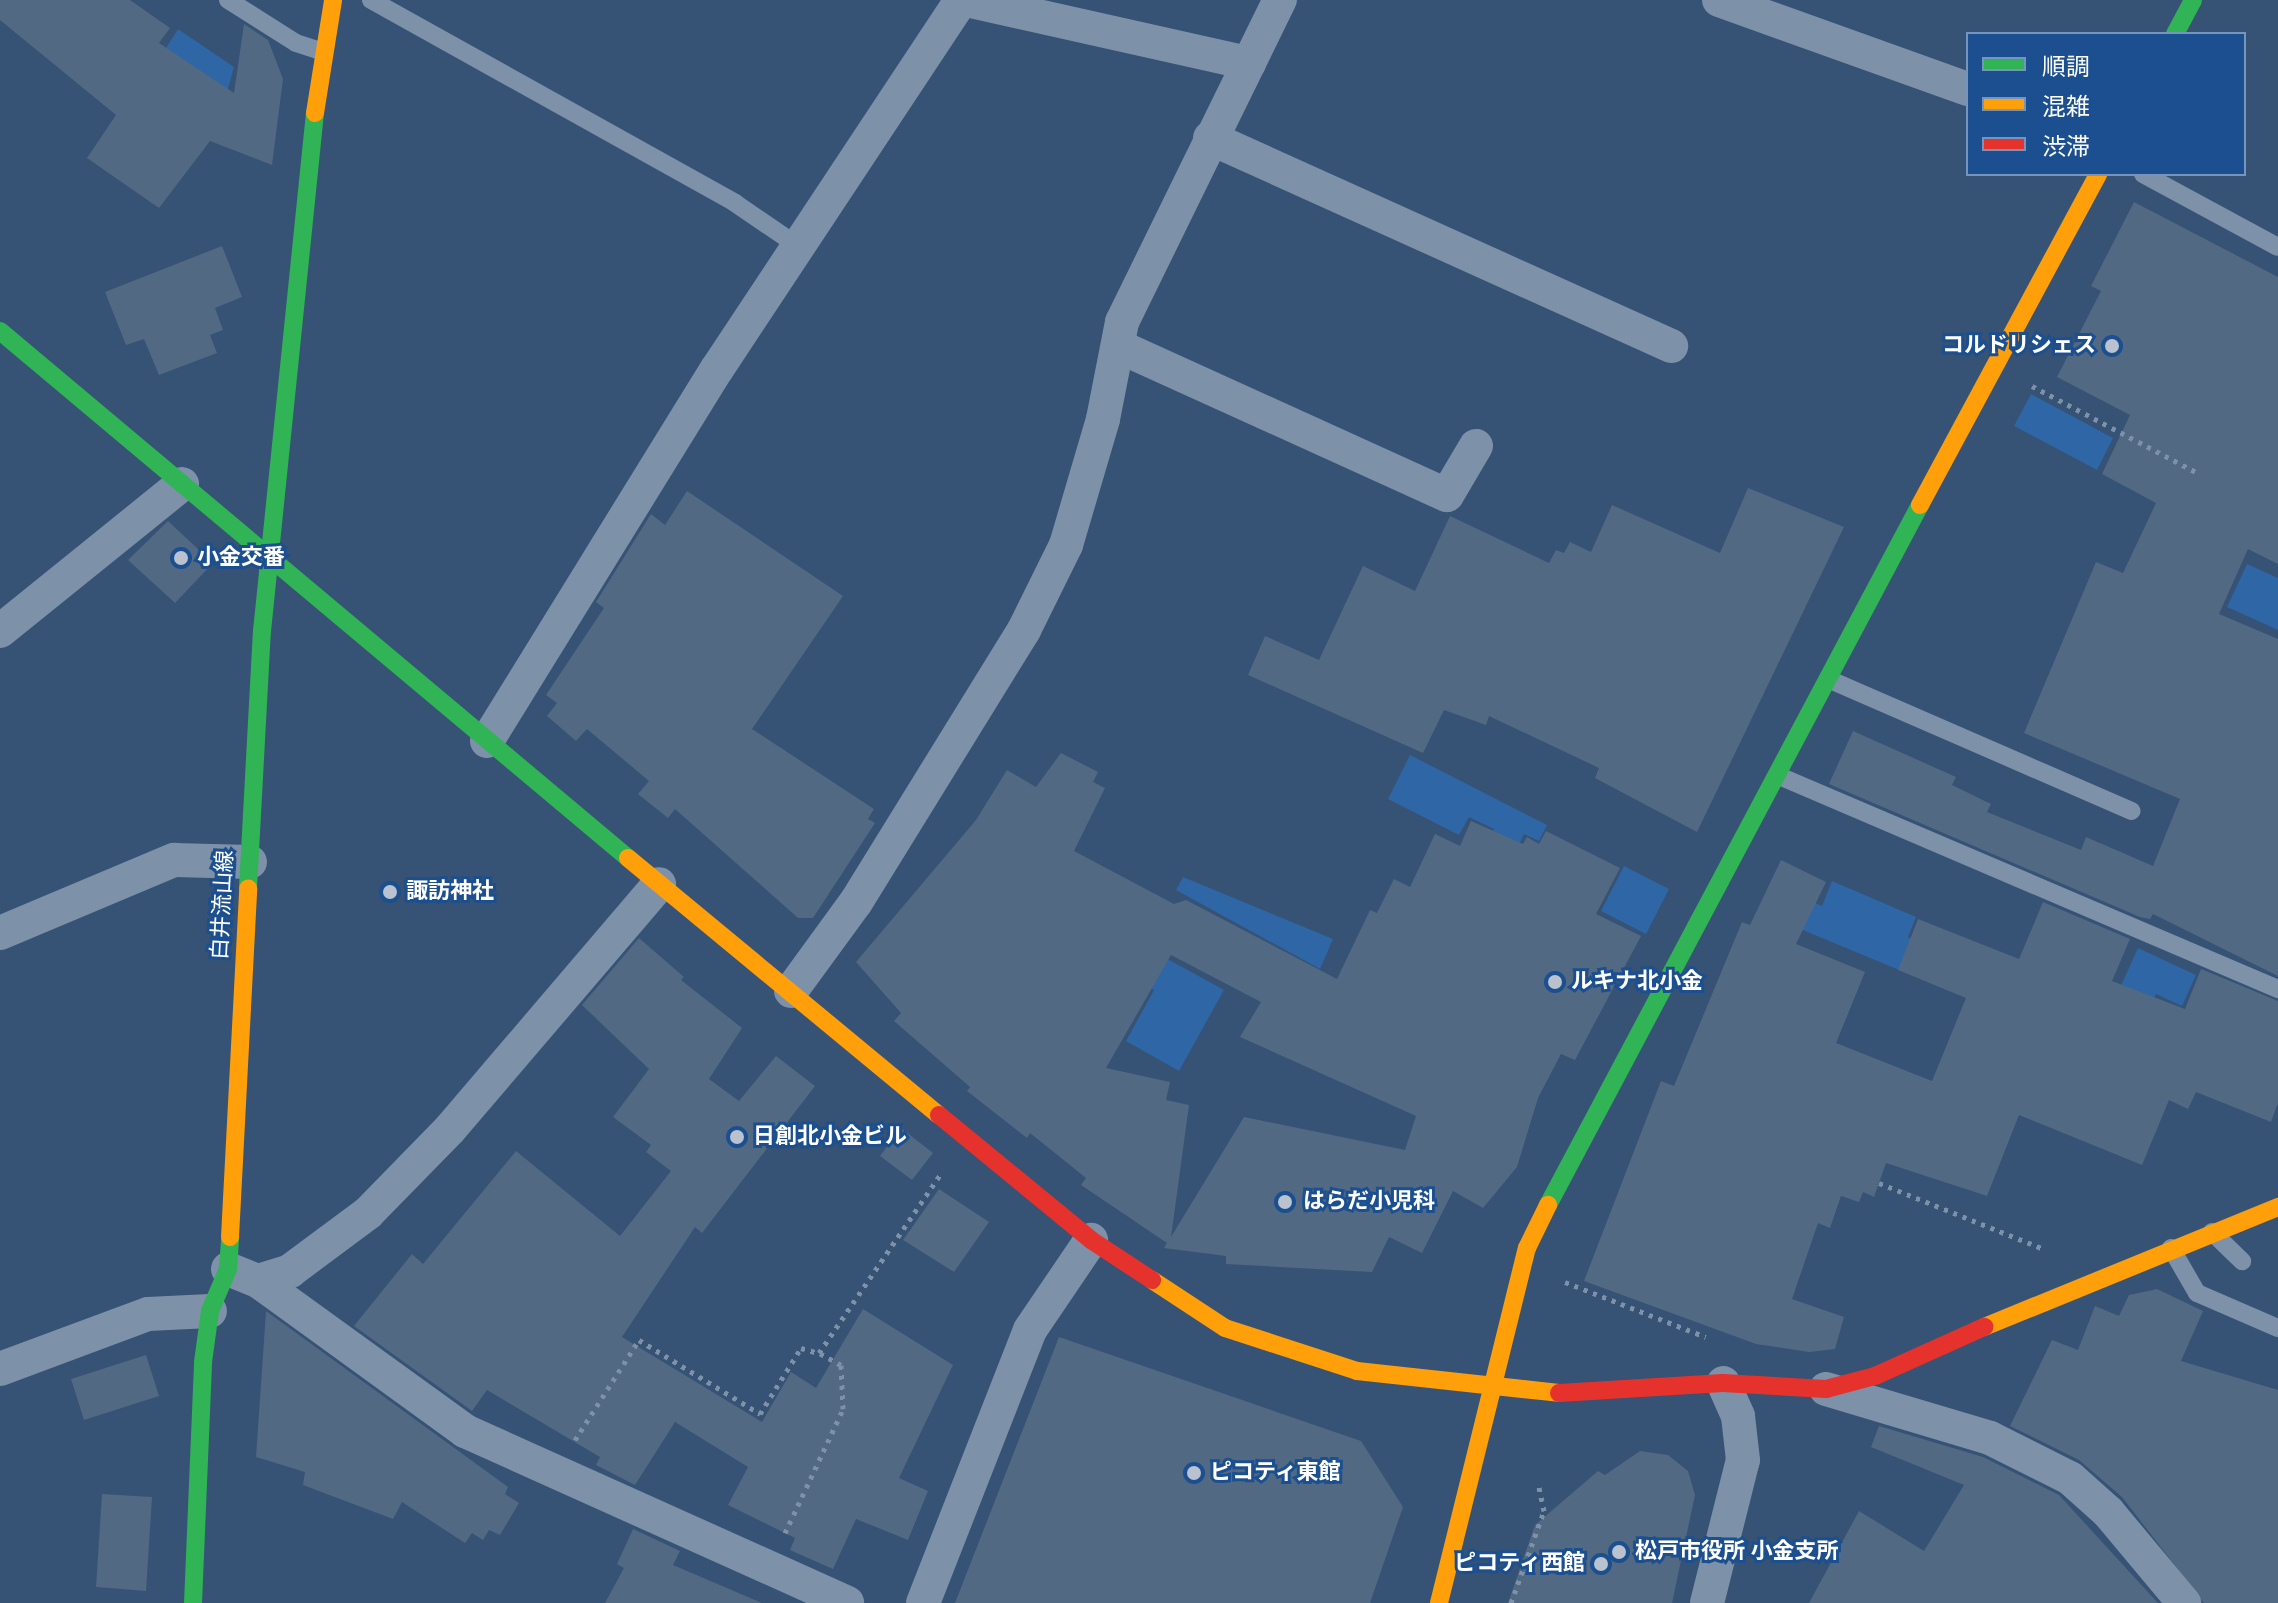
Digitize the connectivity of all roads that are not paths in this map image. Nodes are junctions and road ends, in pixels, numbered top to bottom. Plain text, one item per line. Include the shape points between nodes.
1 (228, 0) edge
2 (333, 0) edge
3 (371, 0) edge
4 (964, 0) edge
5 (1280, 0) edge
6 (1719, 0) edge
7 (2193, 0) edge
8 (2176, 32) edge
9 (324, 52) junction
10 (1249, 63) junction
11 (1966, 88) edge
12 (1210, 138) junction
13 (2097, 176) edge
14 (2147, 176) edge
15 (798, 246) junction
16 (2278, 247) edge
17 (0, 331) edge
18 (1118, 346) junction
19 (1671, 346) dead end
20 (1476, 446) dead end
21 (182, 484) junction
22 (271, 558) junction
23 (0, 631) edge
24 (1828, 679) junction
25 (487, 741) junction
26 (1779, 776) junction
27 (2131, 811) dead end
28 (250, 862) junction
29 (659, 884) junction
30 (0, 933) edge
31 (2278, 989) edge
32 (791, 991) junction
33 (2278, 1207) edge
34 (2210, 1230) junction
35 (1091, 1240) junction
36 (2170, 1247) junction
37 (2242, 1261) dead end
38 (243, 1275) junction
39 (210, 1311) junction
40 (2278, 1328) edge
41 (0, 1369) edge
42 (1723, 1383) junction
43 (1826, 1389) junction
44 (1491, 1390) junction
45 (193, 1603) edge
46 (847, 1603) edge
47 (923, 1603) edge
48 (1439, 1603) edge
49 (1707, 1603) edge
50 (2184, 1603) edge

1 - 9 lane via 296,43
2 - 9 street, 白井流山線
3 - 15 lane via 735,203
4 - 10 street
4 - 15 street
5 - 10 street
6 - 11 street
7 - 8 street
9 - 22 street, 白井流山線 via 293,292
10 - 12 street
12 - 18 street via 1122,322
12 - 19 street
13 - 24 street
14 - 16 lane
15 - 25 street
17 - 21 street
18 - 20 street via 1447,495
18 - 32 street via 1066,545 1024,630 856,902
21 - 22 street
21 - 23 street
22 - 25 street
22 - 28 street, 白井流山線
24 - 26 street
24 - 27 lane
25 - 29 street
26 - 31 lane
26 - 44 street via 1594,1111 1527,1248
28 - 30 street via 174,860
28 - 38 street, 白井流山線
29 - 32 street
29 - 38 street via 450,1129 368,1213 290,1271
32 - 35 street
33 - 34 street
34 - 36 street
34 - 37 lane
35 - 44 street via 1225,1328 1357,1371
35 - 47 street via 1030,1330
36 - 40 lane via 2197,1293
36 - 43 street via 1982,1316 1875,1376
38 - 39 street, 白井流山線
38 - 46 street via 465,1431
39 - 41 street via 148,1314
39 - 45 street, 白井流山線
42 - 43 street
42 - 44 street via 1602,1395
42 - 49 street via 1738,1416 1743,1460
43 - 50 street via 1990,1438 2070,1478
44 - 48 street

